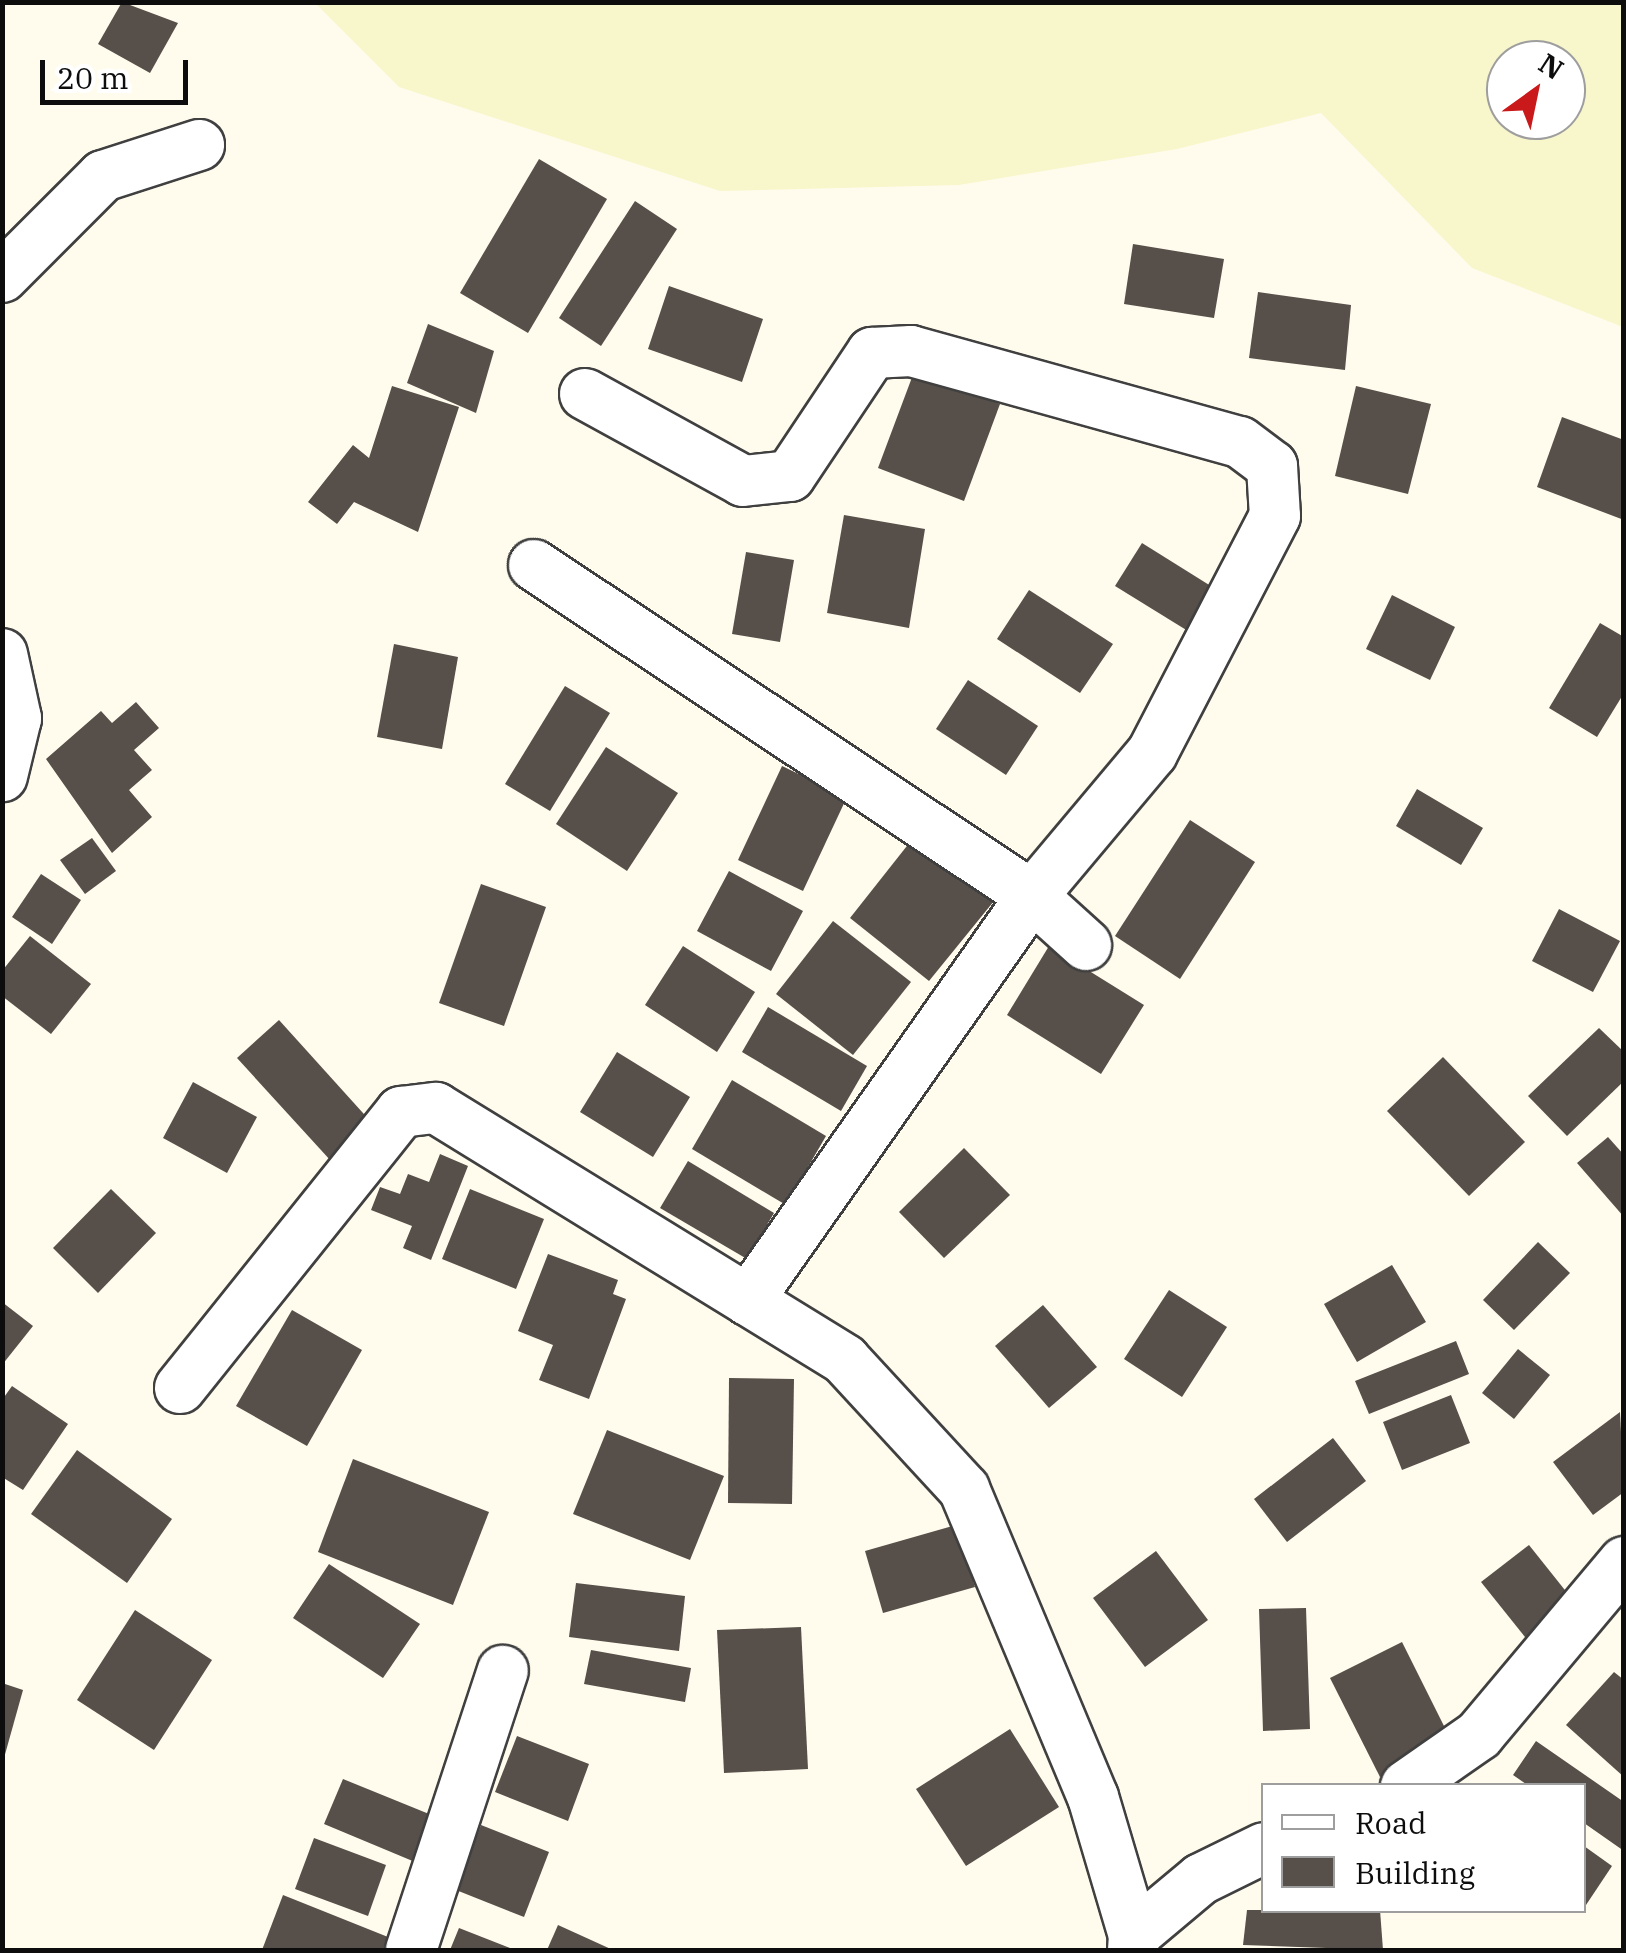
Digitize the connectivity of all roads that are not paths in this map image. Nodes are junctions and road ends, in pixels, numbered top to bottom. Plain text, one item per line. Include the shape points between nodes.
1 (199, 144) dead end
2 (2, 277) edge
3 (585, 394) dead end
4 (534, 565) dead end
5 (2, 654) edge
6 (2, 776) edge
7 (1032, 896) junction
8 (1086, 945) dead end
9 (748, 1300) junction
10 (180, 1388) dead end
11 (1624, 1562) edge
12 (503, 1671) dead end
13 (1410, 1783) edge
14 (1261, 1849) edge
15 (1134, 1943) edge
16 (411, 1950) edge

1 - 2 street via 103,176
3 - 7 street via 743,481 790,476 872,353 912,351 1240,442 1272,466 1275,516 1152,752
4 - 7 street
5 - 6 street via 16,718
7 - 8 street
7 - 9 street
9 - 10 street via 436,1108 400,1112
9 - 15 street via 845,1360 964,1489 1093,1796
11 - 13 street via 1479,1735
12 - 16 street
14 - 15 street via 1201,1879

